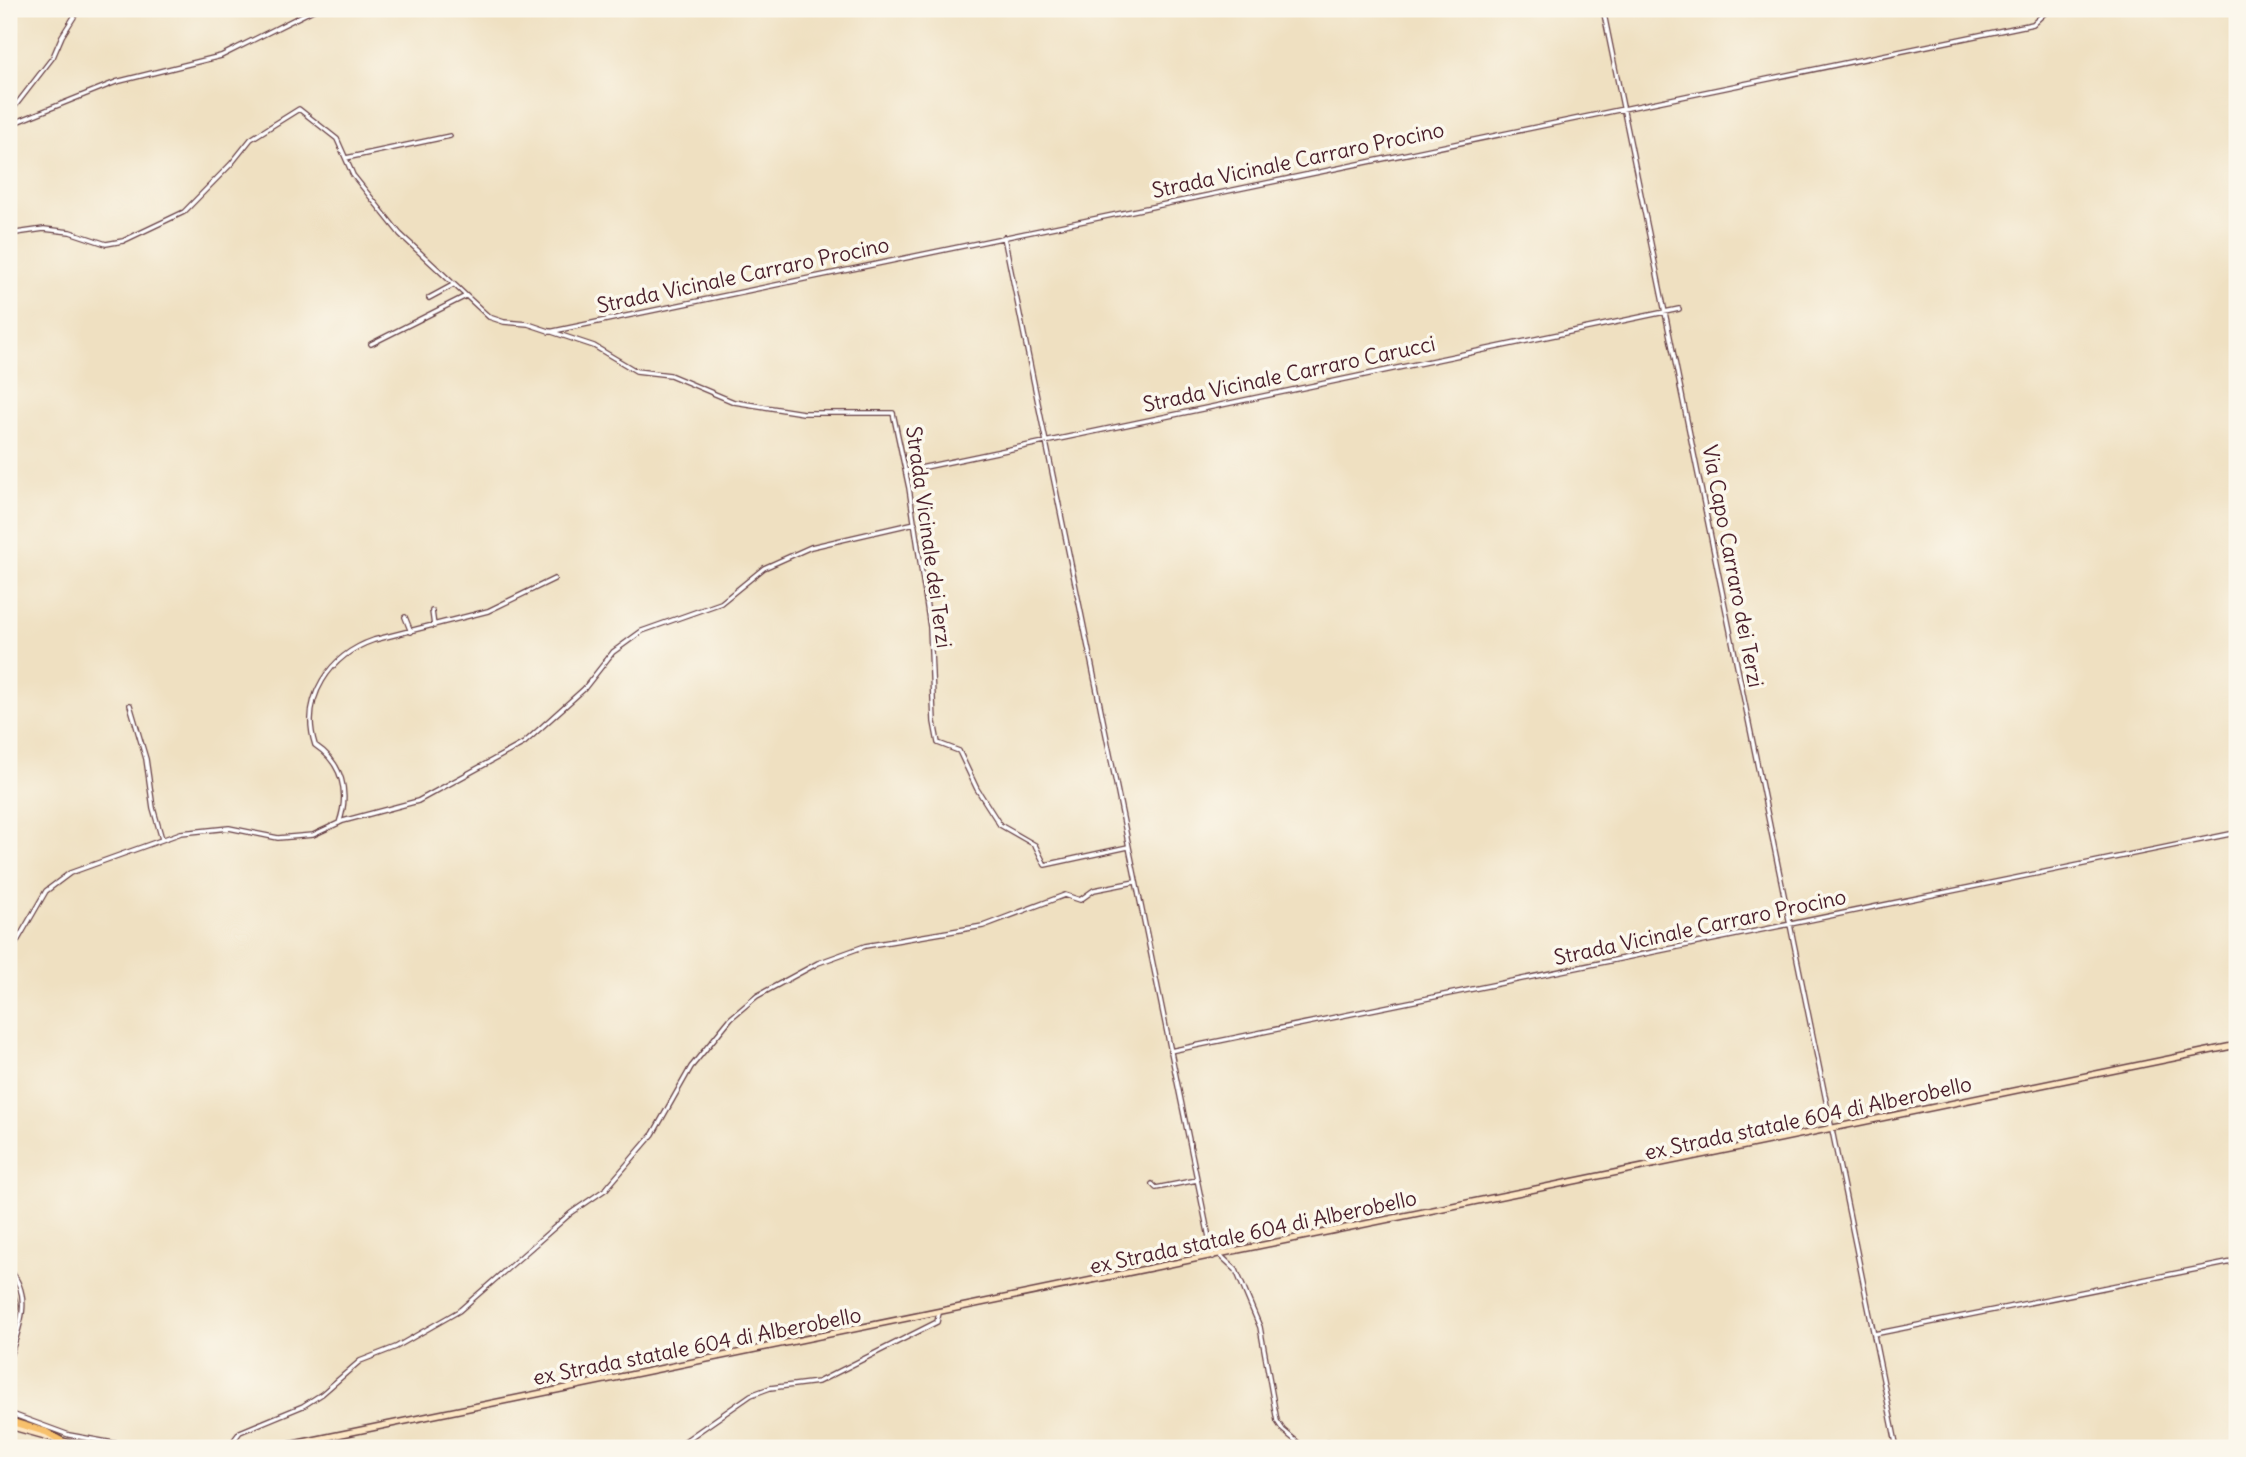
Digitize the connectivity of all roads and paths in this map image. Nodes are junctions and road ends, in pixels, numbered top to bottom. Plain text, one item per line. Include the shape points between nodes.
1 (79, 9) edge
2 (315, 9) edge
3 (1603, 9) edge
4 (2049, 9) edge
5 (1623, 109) junction
6 (9, 114) edge
7 (9, 125) edge
8 (450, 136) dead end
9 (346, 158) junction
10 (9, 234) edge
11 (1004, 237) junction
12 (453, 285) junction
13 (466, 296) junction
14 (429, 298) dead end
15 (1679, 309) dead end
16 (1665, 312) junction
17 (547, 332) junction
18 (371, 344) dead end
19 (1046, 441) junction
20 (906, 471) junction
21 (915, 523) junction
22 (554, 579) dead end
23 (432, 611) dead end
24 (405, 617) dead end
25 (434, 626) junction
26 (411, 632) junction
27 (130, 705) dead end
28 (339, 823) junction
29 (2235, 833) dead end
30 (162, 839) junction
31 (1128, 847) junction
32 (1135, 881) junction
33 (1790, 924) junction
34 (9, 955) edge
35 (2237, 1045) edge
36 (1170, 1051) junction
37 (1832, 1129) junction
38 (1197, 1180) junction
39 (1152, 1184) dead end
40 (1220, 1255) junction
41 (1213, 1256) junction
42 (2237, 1261) edge
43 (9, 1269) edge
44 (9, 1284) edge
45 (939, 1313) junction
46 (9, 1332) edge
47 (1874, 1334) junction
48 (9, 1360) edge
49 (9, 1413) edge
50 (9, 1421) edge
51 (9, 1426) edge
52 (65, 1443) junction
53 (235, 1447) edge
54 (89, 1448) edge
55 (141, 1448) edge
56 (225, 1448) edge
57 (274, 1448) edge
58 (675, 1448) edge
59 (1335, 1448) edge
60 (1897, 1448) edge

1 - 6 street via 53,57
2 - 7 street via 221,56 116,82
3 - 5 street, Via Capo Carraro dei Terzi
4 - 5 street, Strada Vicinale Carraro Procino via 2033,24
5 - 11 street, Strada Vicinale Carraro Procino
5 - 16 street, Via Capo Carraro dei Terzi
8 - 9 street
9 - 10 street, Strada Vicinale dei Terzi via 334,135 297,110 251,139 184,212 128,239 111,244 44,229
9 - 12 street, Strada Vicinale dei Terzi via 356,180 400,234
11 - 17 street, Strada Vicinale Carraro Procino
11 - 19 street
12 - 13 street, Strada Vicinale dei Terzi
12 - 14 street
13 - 17 street, Strada Vicinale dei Terzi via 496,320
13 - 18 street
15 - 16 street, Strada Vicinale Carraro Carucci
16 - 19 street, Strada Vicinale Carraro Carucci
16 - 33 street, Via Capo Carraro dei Terzi
17 - 20 street, Strada Vicinale dei Terzi via 594,346 636,372 670,375 734,402 803,413 893,413
19 - 20 street, Strada Vicinale Carraro Carucci
19 - 31 street
20 - 21 street, Strada Vicinale dei Terzi
21 - 28 street via 811,547 764,568 721,603 642,631 613,652 578,695 517,748 418,801
21 - 31 street, Strada Vicinale dei Terzi via 930,626 938,743 960,751 976,789 1000,825 1035,845 1045,865
22 - 25 street via 495,609
23 - 25 street
24 - 26 street
25 - 26 street
26 - 28 street via 374,640 344,654 314,696 315,745 342,774
27 - 30 street
28 - 30 street via 317,834 284,838 221,828
29 - 33 street, Strada Vicinale Carraro Procino
30 - 34 street via 56,882 46,891
31 - 32 street
32 - 36 street
32 - 53 street via 1099,889 1080,900 1065,895 983,926 859,947 757,996 731,1018 691,1067 653,1134 613,1183 571,1213 459,1311 396,1347 359,1361 303,1406 240,1432
33 - 36 street, Strada Vicinale Carraro Procino
33 - 37 street, Via Capo Carraro dei Terzi
35 - 37 main road, ex Strada statale 604 di Alberobello
36 - 38 street
37 - 40 main road, ex Strada statale 604 di Alberobello
37 - 47 street, Via Capo Carraro dei Terzi
38 - 39 street via 1156,1188
38 - 41 street
40 - 41 main road, ex Strada statale 604 di Alberobello
40 - 59 street via 1236,1270 1260,1328 1279,1425 1301,1446 1334,1442
41 - 45 main road, ex Strada statale 604 di Alberobello
42 - 47 street
43 - 48 street via 19,1283 24,1306
44 - 46 highway via 15,1306
45 - 57 main road, ex Strada statale 604 di Alberobello
45 - 58 street via 937,1322 818,1382 751,1395
47 - 60 street, Via Capo Carraro dei Terzi
49 - 55 street via 69,1435
50 - 52 highway
51 - 52 main road
52 - 54 main road
53 - 56 street

